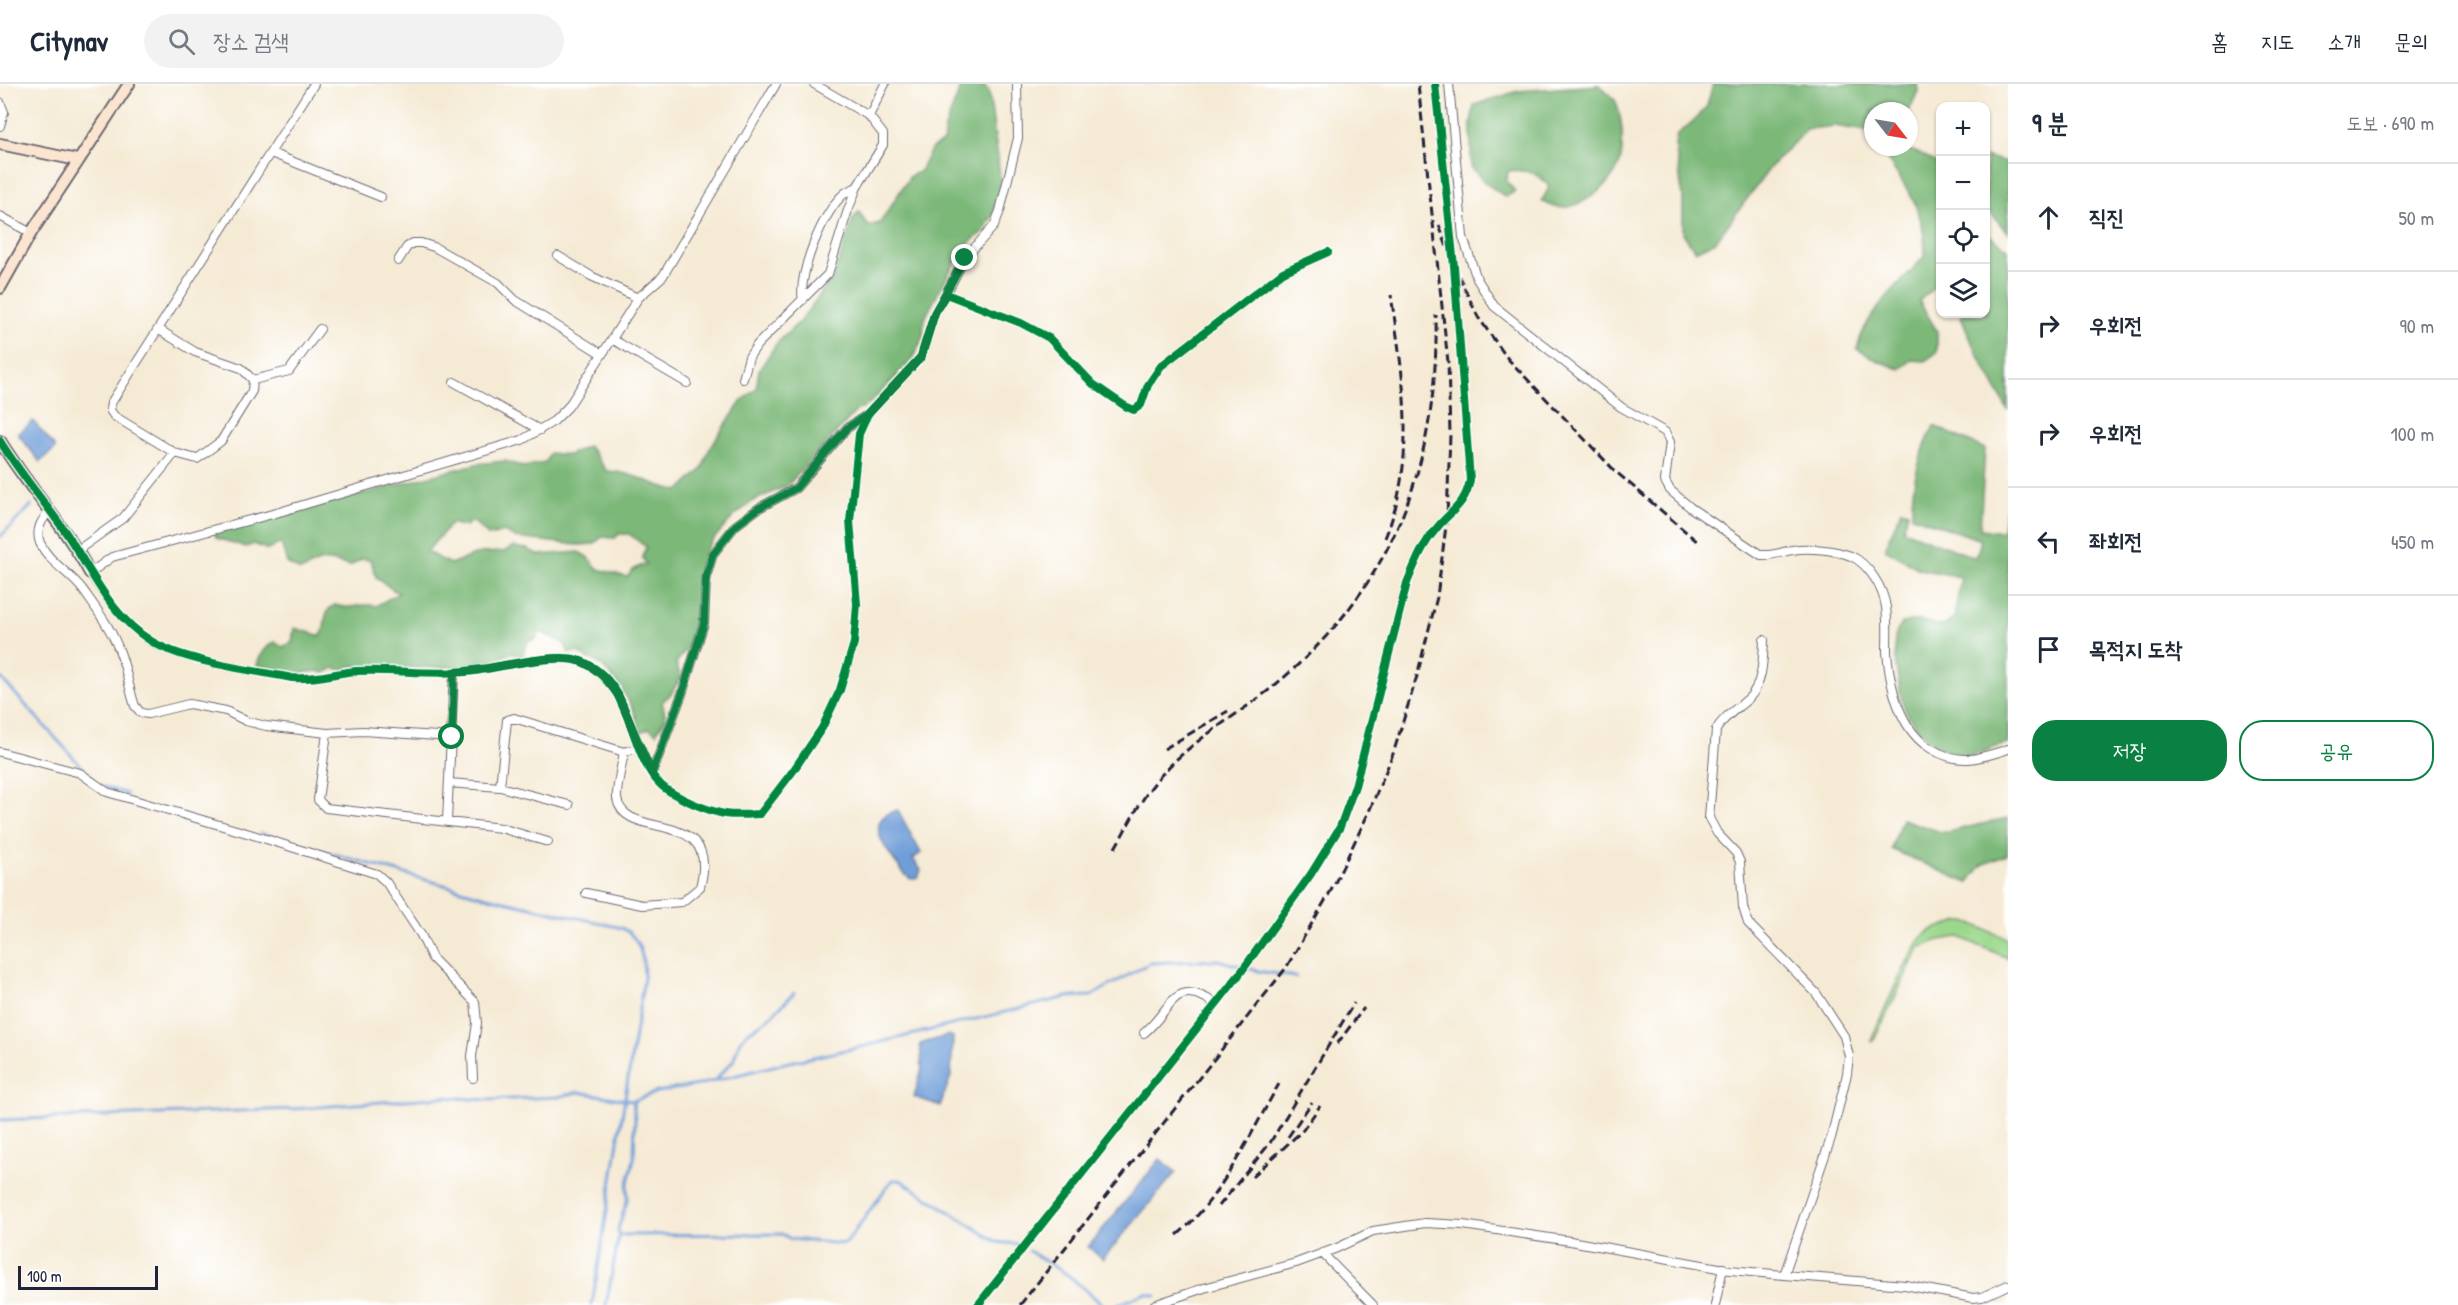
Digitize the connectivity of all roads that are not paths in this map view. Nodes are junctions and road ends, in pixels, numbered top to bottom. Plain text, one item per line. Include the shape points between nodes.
1 (129, 84) edge
2 (314, 84) edge
3 (776, 84) edge
4 (814, 84) edge
5 (885, 84) edge
6 (1017, 84) edge
7 (1435, 84) edge
8 (1449, 84) edge
9 (0, 102) edge
10 (868, 116) junction
11 (0, 126) edge
12 (0, 144) edge
13 (271, 153) junction
14 (77, 160) junction
15 (857, 187) junction
16 (381, 197) dead end
17 (0, 216) edge
18 (31, 233) junction
19 (1328, 252) dead end
20 (558, 256) dead end
21 (398, 261) dead end
22 (0, 286) edge
23 (946, 294) junction
24 (638, 298) junction
25 (803, 300) junction
26 (158, 328) junction
27 (320, 328) dead end
28 (612, 339) junction
29 (602, 354) junction
30 (743, 378) dead end
31 (253, 380) junction
32 (454, 382) dead end
33 (687, 383) dead end
34 (868, 414) junction
35 (540, 430) junction
36 (0, 441) edge
37 (175, 453) junction
38 (50, 510) junction
39 (78, 550) junction
40 (90, 573) junction
41 (1764, 640) dead end
42 (454, 672) junction
43 (327, 733) junction
44 (452, 737) junction
45 (639, 747) junction
46 (2008, 749) edge
47 (0, 752) edge
48 (624, 752) junction
49 (652, 773) junction
50 (450, 783) junction
51 (500, 787) junction
52 (569, 805) dead end
53 (447, 821) junction
54 (548, 842) dead end
55 (586, 893) dead end
56 (1216, 1004) junction
57 (1144, 1033) dead end
58 (473, 1078) dead end
59 (1322, 1253) junction
60 (1723, 1268) junction
61 (1784, 1275) junction
62 (2008, 1285) edge
63 (978, 1305) edge
64 (1154, 1305) edge
65 (1373, 1305) edge
66 (1715, 1305) edge

1 - 14 street
2 - 13 street
3 - 24 street via 663,276
4 - 10 street
5 - 10 street
6 - 23 street via 1018,138 1000,211 994,226 965,258
7 - 56 street via 1454,266 1470,480 1467,494 1436,528 1407,583 1355,786 1340,827 1311,874
8 - 46 street via 1463,237 1477,279 1494,306 1621,407 1665,432 1670,442 1665,481 1690,508 1761,555 1804,549 1838,553 1851,556 1869,570 1886,606 1888,655 1900,711 1914,737 1934,750 1970,761
9 - 11 street via 4,112
10 - 15 street via 883,134 883,145
12 - 14 street
13 - 16 street
13 - 26 street
14 - 18 street
15 - 25 street via 828,274
15 - 25 street via 835,204 813,247 802,280
17 - 18 street
18 - 22 street
19 - 23 street via 1283,272 1161,366 1148,385 1142,405 1134,410 1093,384 1049,338
20 - 24 street
21 - 29 street via 412,243 434,248 498,283 515,300
23 - 34 street via 935,312 921,357
24 - 28 street
25 - 30 street via 757,345
26 - 31 street via 195,352 241,368
26 - 37 street via 111,403 111,410 114,416
27 - 31 street via 289,370
28 - 29 street
28 - 33 street
29 - 35 street via 568,407
31 - 37 street via 252,391 221,441 197,459
32 - 35 street
34 - 49 street via 847,428 796,488 735,526 713,554 706,577 704,623
34 - 49 street via 859,434 850,521 857,604 854,643 840,690 822,728 760,814 728,816 712,812 681,798
35 - 40 street via 522,440 422,471 112,557
36 - 38 street
37 - 39 street via 123,518
38 - 39 street
38 - 43 street via 41,520 41,544 52,561 81,588 110,630 135,706 141,713 189,704 226,711 266,726
39 - 40 street
40 - 42 street via 108,602 136,630 176,653 292,678 357,671
41 - 61 street via 1759,682 1750,697 1716,730 1708,818 1740,862 1748,924 1816,993 1844,1036 1850,1056 1831,1138
42 - 44 street
42 - 45 street via 576,660 609,683 629,716
43 - 44 street via 363,731
43 - 53 street via 318,800 326,808
44 - 50 street
45 - 48 street
45 - 49 street
47 - 58 street via 80,773 107,792 377,874 421,935 432,958 475,1002
48 - 51 street via 514,718 507,720
48 - 55 street via 617,798 622,809 633,818 675,831 699,845 704,864 700,887 682,902 642,905
50 - 51 street
50 - 53 street
51 - 52 street
53 - 54 street via 501,828
56 - 57 street via 1197,992 1185,992
56 - 63 street
59 - 60 street via 1373,1231 1425,1223 1559,1239
59 - 64 street
59 - 65 street
60 - 61 street
60 - 66 street
61 - 62 street via 1905,1285 1973,1298

